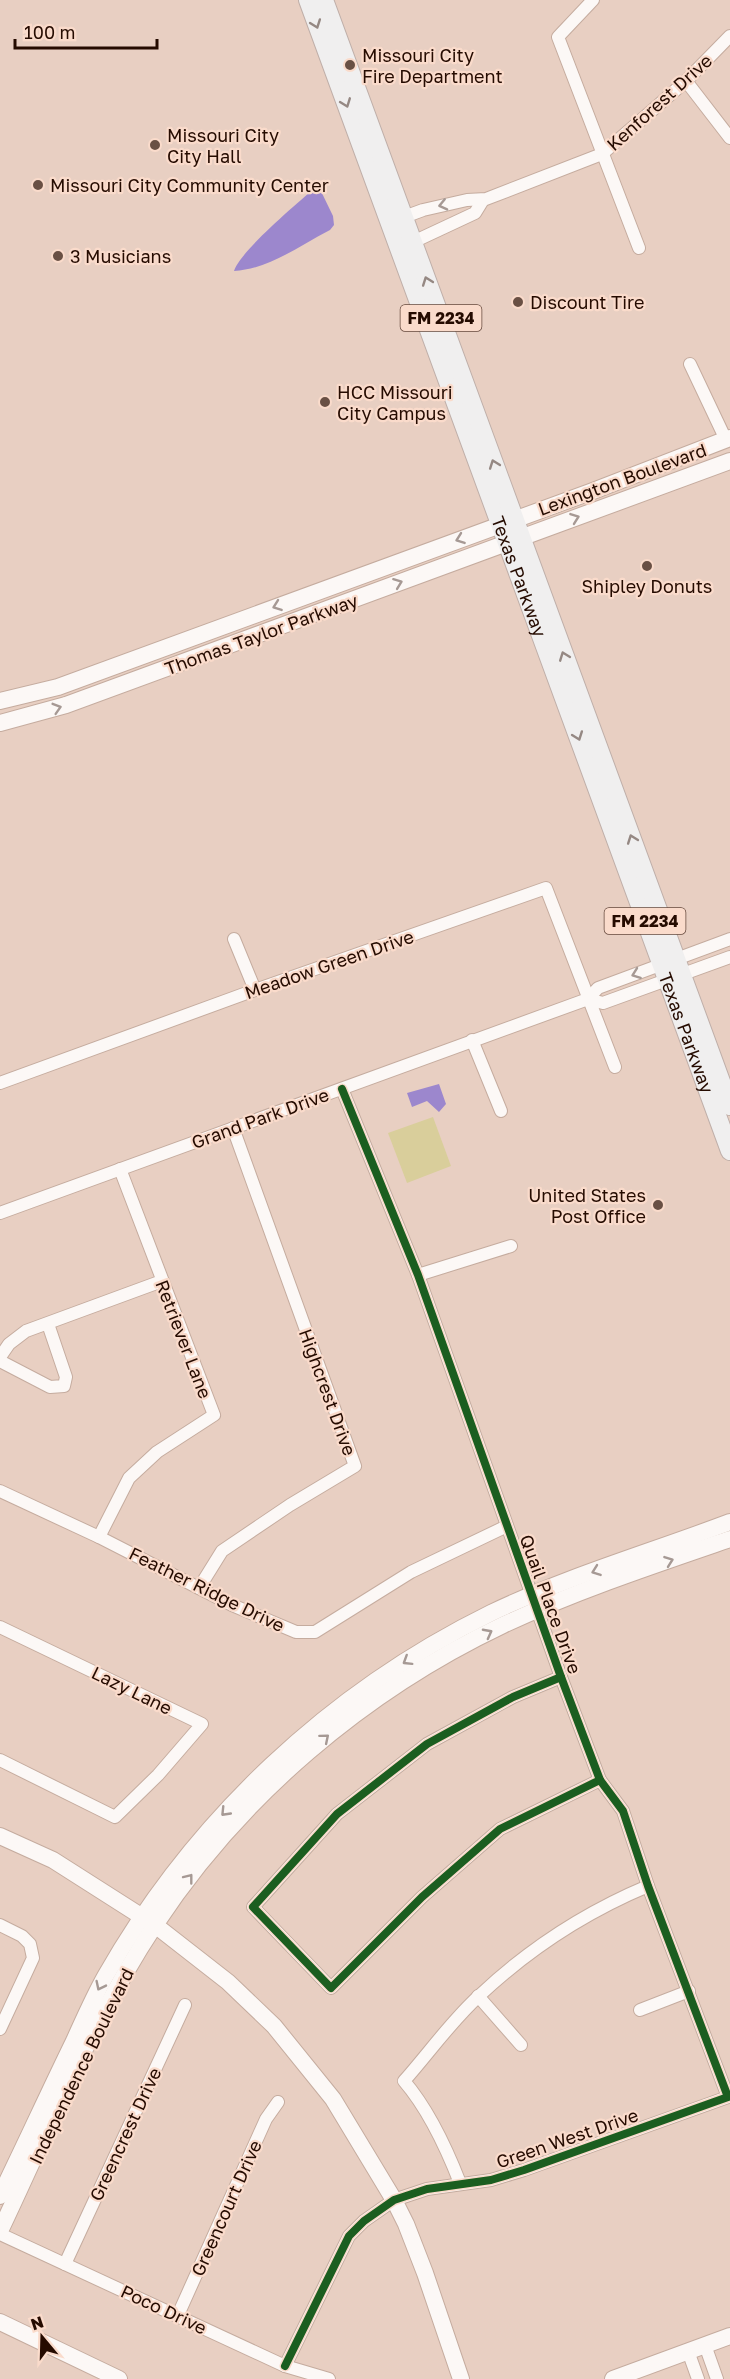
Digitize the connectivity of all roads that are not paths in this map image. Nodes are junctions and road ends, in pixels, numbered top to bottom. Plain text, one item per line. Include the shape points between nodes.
1 (308, 0) edge
2 (324, 0) edge
3 (593, 0) edge
4 (730, 36) edge
5 (686, 81) junction
6 (730, 138) edge
7 (602, 154) junction
8 (483, 200) junction
9 (397, 219) junction
10 (413, 242) junction
11 (639, 248) dead end
12 (690, 364) dead end
13 (728, 439) edge
14 (693, 453) junction
15 (730, 461) edge
16 (702, 472) junction
17 (507, 521) junction
18 (514, 540) junction
19 (354, 578) junction
20 (360, 597) junction
21 (0, 701) edge
22 (0, 723) edge
23 (234, 939) dead end
24 (730, 939) edge
25 (730, 957) edge
26 (672, 970) junction
27 (255, 990) junction
28 (588, 999) junction
29 (472, 1040) junction
30 (615, 1068) dead end
31 (0, 1083) edge
32 (342, 1089) junction
33 (730, 1106) edge
34 (501, 1111) dead end
35 (725, 1127) edge
36 (233, 1128) junction
37 (730, 1151) edge
38 (120, 1169) junction
39 (0, 1213) edge
40 (510, 1245) dead end
41 (418, 1275) junction
42 (162, 1281) junction
43 (48, 1324) junction
44 (0, 1359) edge
45 (0, 1491) edge
46 (730, 1521) edge
47 (507, 1526) junction
48 (99, 1536) junction
49 (716, 1538) edge
50 (199, 1588) junction
51 (535, 1602) junction
52 (0, 1627) edge
53 (561, 1677) junction
54 (0, 1760) edge
55 (600, 1780) junction
56 (0, 1836) edge
57 (648, 1886) junction
58 (148, 1921) junction
59 (0, 1925) edge
60 (689, 1991) junction
61 (478, 1996) junction
62 (185, 2005) dead end
63 (640, 2010) dead end
64 (0, 2029) edge
65 (521, 2045) dead end
66 (65, 2076) junction
67 (278, 2103) dead end
68 (700, 2107) joint
69 (460, 2183) junction
70 (0, 2196) edge
71 (394, 2200) junction
72 (0, 2233) edge
73 (65, 2264) junction
74 (178, 2315) junction
75 (0, 2322) edge
76 (730, 2336) edge
77 (705, 2345) junction
78 (688, 2351) junction
79 (285, 2366) junction
80 (119, 2379) edge
81 (329, 2379) edge
82 (461, 2379) edge
83 (613, 2379) edge
84 (698, 2379) edge
85 (717, 2379) edge

1 -> 9 main road, Texas Parkway / FM 2234
2 - 9 main road, Texas Parkway / FM 2234
3 - 7 street via 558,37
4 - 5 street, Kenforest Drive
5 - 6 street
5 - 7 street, Kenforest Drive
7 - 8 street, Kenforest Drive
7 - 11 street
8 -> 9 street, Kenforest Drive via 467,200
8 - 10 street, Kenforest Drive via 475,213
9 - 10 main road, Texas Parkway / FM 2234
9 - 17 main road, Texas Parkway / FM 2234
17 -> 10 main road, Texas Parkway / FM 2234
12 - 13 street
13 - 14 street, Lexington Boulevard
14 - 16 street
14 - 17 street, Lexington Boulevard
15 - 16 street, Lexington Boulevard
18 -> 16 street, Lexington Boulevard
17 - 18 main road, Texas Parkway / FM 2234
17 -> 19 street, Thomas Taylor Parkway
20 -> 18 street, Thomas Taylor Parkway
18 - 26 main road, Texas Parkway / FM 2234
19 - 20 street
19 -> 21 street, Thomas Taylor Parkway via 58,687
22 -> 20 street, Thomas Taylor Parkway via 66,705
23 - 27 street
24 - 26 street, Grand Park Drive
25 - 26 street, Grand Park Drive
26 - 28 street, Grand Park Drive via 603,1003
26 - 33 main road, Texas Parkway / FM 2234
26 - 35 main road, Texas Parkway / FM 2234
27 - 28 street, Meadow Green Drive via 546,888
27 - 31 street, Meadow Green Drive
28 - 29 street, Grand Park Drive
28 - 30 street
29 - 32 street, Grand Park Drive
29 - 34 street
32 - 36 street, Grand Park Drive
32 - 41 street, Quail Place Drive
35 - 37 main road, Texas Parkway / FM 2234
36 - 38 street, Grand Park Drive
36 - 50 street, Highcrest Drive via 355,1466 222,1551
38 - 39 street, Grand Park Drive
38 - 42 street, Retriever Lane
40 - 41 street
41 - 47 street, Quail Place Drive
42 - 43 street
42 - 48 street, Retriever Lane via 214,1415 157,1452 129,1478
43 - 44 street via 26,1331 9,1344
43 - 44 street via 66,1377 64,1386 50,1387
45 - 48 street, Feather Ridge Drive
46 - 49 street, Independence Boulevard
47 - 50 street, Feather Ridge Drive via 411,1572 315,1632 296,1632
47 - 51 street, Quail Place Drive
48 - 50 street, Feather Ridge Drive
49 - 51 street, Independence Boulevard
51 - 53 street, Quail Place Drive
51 - 58 street, Independence Boulevard via 444,1638 389,1681 331,1712 284,1752 257,1789 192,1850
52 - 54 street, Lazy Lane via 202,1724 116,1817
53 - 55 street, Quail Place Drive
53 - 55 street via 513,1697 426,1744 337,1814 253,1907 331,1988 422,1897 500,1829
55 - 57 street, Quail Place Drive via 623,1811
56 - 58 street via 53,1860
57 - 60 street, Quail Place Drive
57 - 61 street via 574,1922
58 - 66 street, Independence Boulevard via 111,1998
58 - 71 street via 228,1982 274,2026 333,2099
59 - 64 street via 22,1936 30,1944 33,1958
60 - 63 street
60 - 68 street, Quail Place Drive via 728,2097
61 - 65 street
61 - 69 street via 404,2081 430,2118
62 - 73 street, Greencrest Drive
66 - 70 street, Independence Boulevard
66 - 72 street, Independence Boulevard
67 - 74 street, Greencourt Drive via 266,2119
68 - 69 street, Green West Drive via 524,2170 491,2180
69 - 71 street, Green West Drive
71 - 79 street, Green West Drive via 364,2220 350,2236
71 - 82 street via 425,2273
72 - 73 street, Poco Drive
73 - 74 street, Poco Drive
74 - 79 street, Poco Drive
75 - 80 street
76 - 77 street
77 - 78 street
77 - 85 street
78 - 83 street
78 - 84 street
79 - 81 street, Poco Drive

